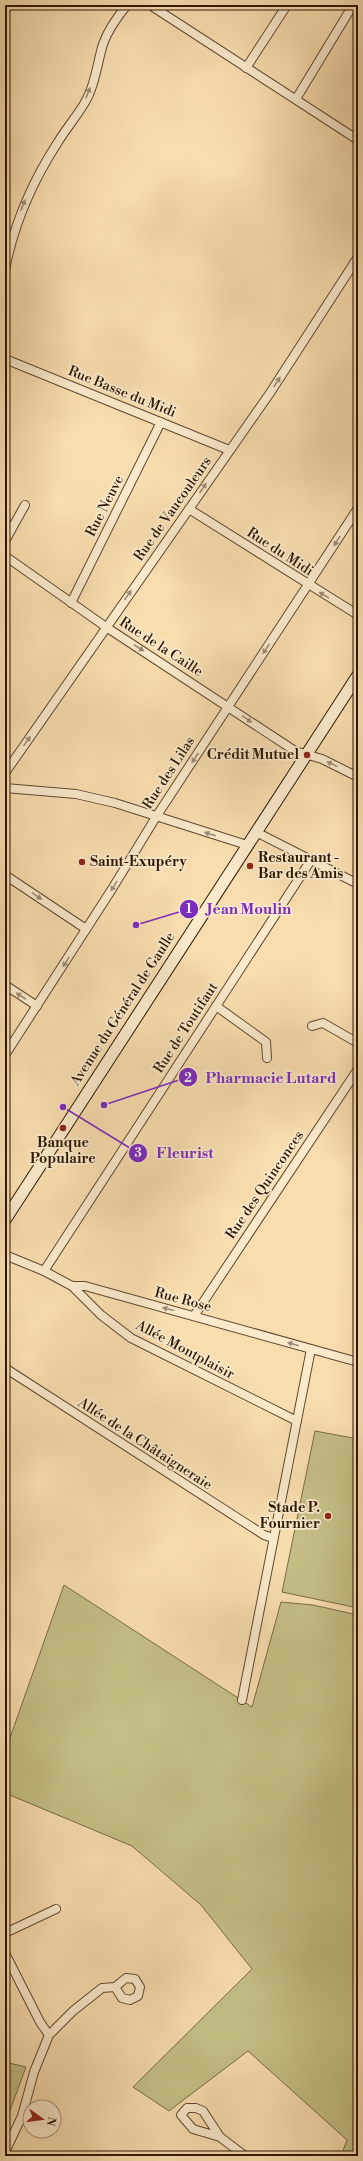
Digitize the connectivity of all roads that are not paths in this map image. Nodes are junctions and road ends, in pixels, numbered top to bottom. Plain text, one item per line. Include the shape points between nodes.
1 (127, 5) edge
2 (150, 5) edge
3 (287, 5) edge
4 (353, 5) edge
5 (246, 68) junction
6 (296, 100) junction
7 (358, 140) edge
8 (358, 257) edge
9 (5, 270) edge
10 (5, 359) edge
11 (161, 422) junction
12 (229, 450) junction
13 (25, 504) dead end
14 (358, 508) edge
15 (189, 509) junction
16 (5, 541) edge
17 (5, 556) edge
18 (308, 586) junction
19 (71, 603) junction
20 (358, 615) edge
21 (106, 627) junction
22 (358, 675) edge
23 (228, 706) junction
24 (306, 754) junction
25 (5, 773) edge
26 (358, 777) edge
27 (5, 788) edge
28 (156, 817) junction
29 (256, 832) junction
30 (247, 845) junction
31 (311, 860) junction
32 (5, 875) edge
33 (358, 884) edge
34 (86, 929) junction
35 (5, 985) edge
36 (37, 1006) junction
37 (216, 1006) junction
38 (312, 1026) dead end
39 (358, 1043) edge
40 (5, 1056) edge
41 (267, 1058) dead end
42 (358, 1068) edge
43 (5, 1220) edge
44 (5, 1255) edge
45 (44, 1271) junction
46 (72, 1286) junction
47 (194, 1316) junction
48 (311, 1349) junction
49 (358, 1362) edge
50 (5, 1368) edge
51 (297, 1420) junction
52 (273, 1538) junction
53 (242, 1700) dead end
54 (56, 1909) dead end
55 (5, 1933) edge
56 (5, 1953) edge
57 (115, 1987) dead end
58 (50, 2035) junction
59 (220, 2136) junction
60 (5, 2152) edge
61 (245, 2156) edge

9 -> 1 street via 15,227 30,187 84,104 104,42 116,18
2 - 5 street
3 - 5 street
4 - 6 street
5 - 6 street
6 - 7 street
12 -> 8 street, Rue de Vaucouleurs
10 - 11 street, Rue Basse du Midi
11 - 12 street, Rue Basse du Midi
11 - 19 street, Rue Neuve
15 -> 12 street, Rue de Vaucouleurs
13 - 16 street
14 -> 18 street, Rue des Lilas
15 - 18 street, Rue du Midi
21 -> 15 street, Rue de Vaucouleurs
17 - 19 street, Rue de la Caille
20 -> 18 street, Rue du Midi
18 -> 23 street, Rue des Lilas
19 - 21 street, Rue de la Caille
21 -> 23 street, Rue de la Caille
25 -> 21 street, Rue de Vaucouleurs
22 - 24 main road, Avenue du Général de Gaulle
23 -> 24 street, Rue de la Caille via 295,751
23 -> 28 street, Rue des Lilas
26 -> 24 street, Rue de la Caille
24 - 29 main road, Avenue du Général de Gaulle
27 - 28 street via 76,794 115,803
30 -> 28 street
28 -> 34 street, Rue des Lilas
29 - 30 main road, Avenue du Général de Gaulle
29 - 31 street
30 - 43 main road, Avenue du Général de Gaulle
31 - 33 street
31 - 37 street, Rue de Toutifaut
32 -> 34 street
34 -> 36 street, Rue des Lilas
36 -> 35 street
36 - 40 street, Rue des Lilas
37 - 41 street via 266,1042
37 - 45 street, Rue de Toutifaut
38 - 39 street via 323,1023
42 - 47 street, Rue des Quinconces
44 - 45 street, Rue Rose
45 - 46 street, Rue Rose
47 -> 46 street, Rue Rose via 84,1286
46 - 51 street, Allée Montplaisir via 101,1315 131,1338 254,1401
48 -> 47 street, Rue Rose
48 - 49 street, Rue Rose
48 - 51 street
50 - 52 street, Allée de la Châtaigneraie via 250,1527
51 - 52 street
52 - 53 street
54 - 55 street
56 - 58 street via 40,2022
57 - 58 street via 102,1988 73,2011
58 - 60 street via 34,2072 22,2116
59 - 59 street via 193,2129 181,2115 187,2108 203,2111
59 - 61 street

